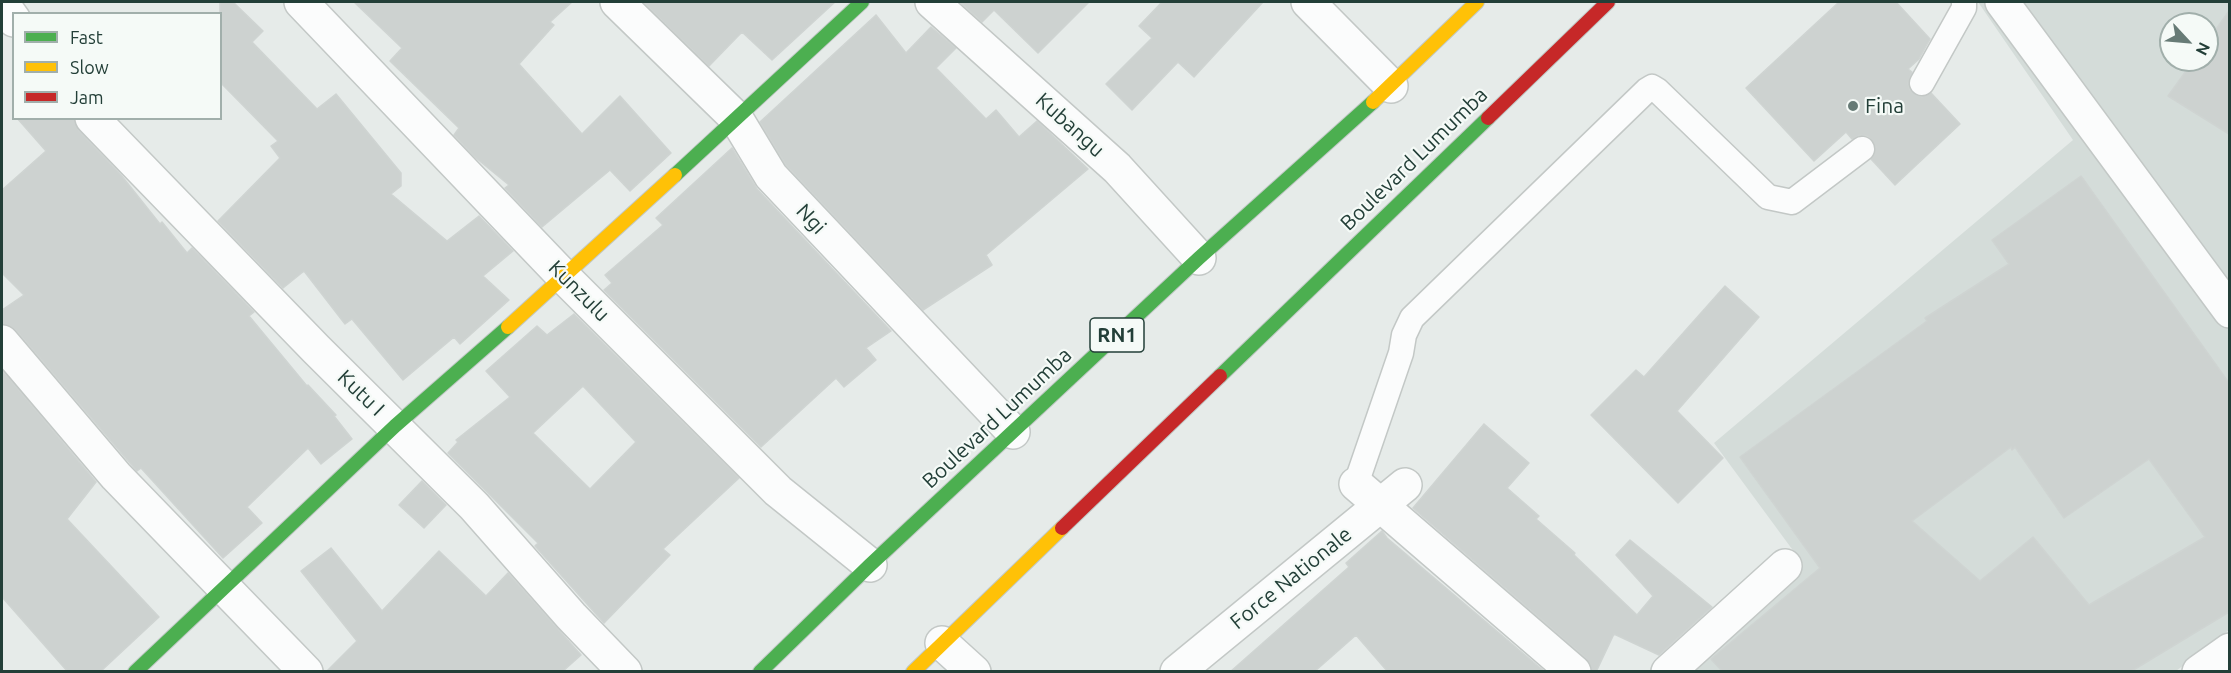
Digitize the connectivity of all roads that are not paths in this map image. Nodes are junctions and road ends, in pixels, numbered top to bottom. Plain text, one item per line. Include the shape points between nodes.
1 (301, 2) edge
2 (617, 2) edge
3 (862, 2) edge
4 (932, 2) edge
5 (1308, 2) edge
6 (1477, 2) edge
7 (1608, 2) edge
8 (1964, 2) edge
9 (2002, 2) edge
10 (2, 3) edge
11 (12, 17) edge
12 (1922, 83) dead end
13 (1391, 86) junction
14 (736, 118) junction
15 (94, 120) edge
16 (1862, 149) dead end
17 (1199, 258) junction
18 (564, 277) junction
19 (2229, 311) edge
20 (2, 342) edge
21 (395, 426) junction
22 (1013, 432) junction
23 (1356, 484) joint
24 (1393, 495) junction
25 (870, 565) junction
26 (1785, 566) dead end
27 (222, 586) junction
28 (942, 643) junction
29 (2229, 650) edge
30 (135, 672) edge
31 (306, 672) edge
32 (625, 672) edge
33 (760, 672) edge
34 (913, 672) edge
35 (974, 672) edge
36 (1177, 672) edge
37 (1574, 672) edge
38 (1668, 672) edge
39 (2199, 672) edge

1 - 18 street, Kunzulu
2 - 14 street, Ngi
3 - 14 main road
4 - 17 street, Kubangu via 1117,168
5 - 13 street
6 - 13 main road, Boulevard Lumumba / RN1
7 - 28 main road, Boulevard Lumumba
8 - 12 lane
9 - 19 street
10 - 11 street
13 - 17 main road, Boulevard Lumumba / RN1
14 - 18 main road
14 - 22 street, Ngi via 771,176
15 - 21 street, Kutu I
16 - 23 lane via 1792,202 1768,197 1657,90 1647,90 1412,318
17 - 22 main road, Boulevard Lumumba / RN1
18 - 21 main road
18 - 25 street, Kunzulu via 778,491
20 - 27 street via 116,476
21 - 27 main road
21 - 32 street, Kutu I via 474,506
22 - 25 main road, Boulevard Lumumba / RN1
23 - 24 street
24 - 36 street, Force Nationale
24 - 37 street
25 - 33 main road, Boulevard Lumumba / RN1
26 - 38 street
27 - 30 main road
27 - 31 street
28 - 34 main road, Boulevard Lumumba
28 - 35 street
29 - 39 street

